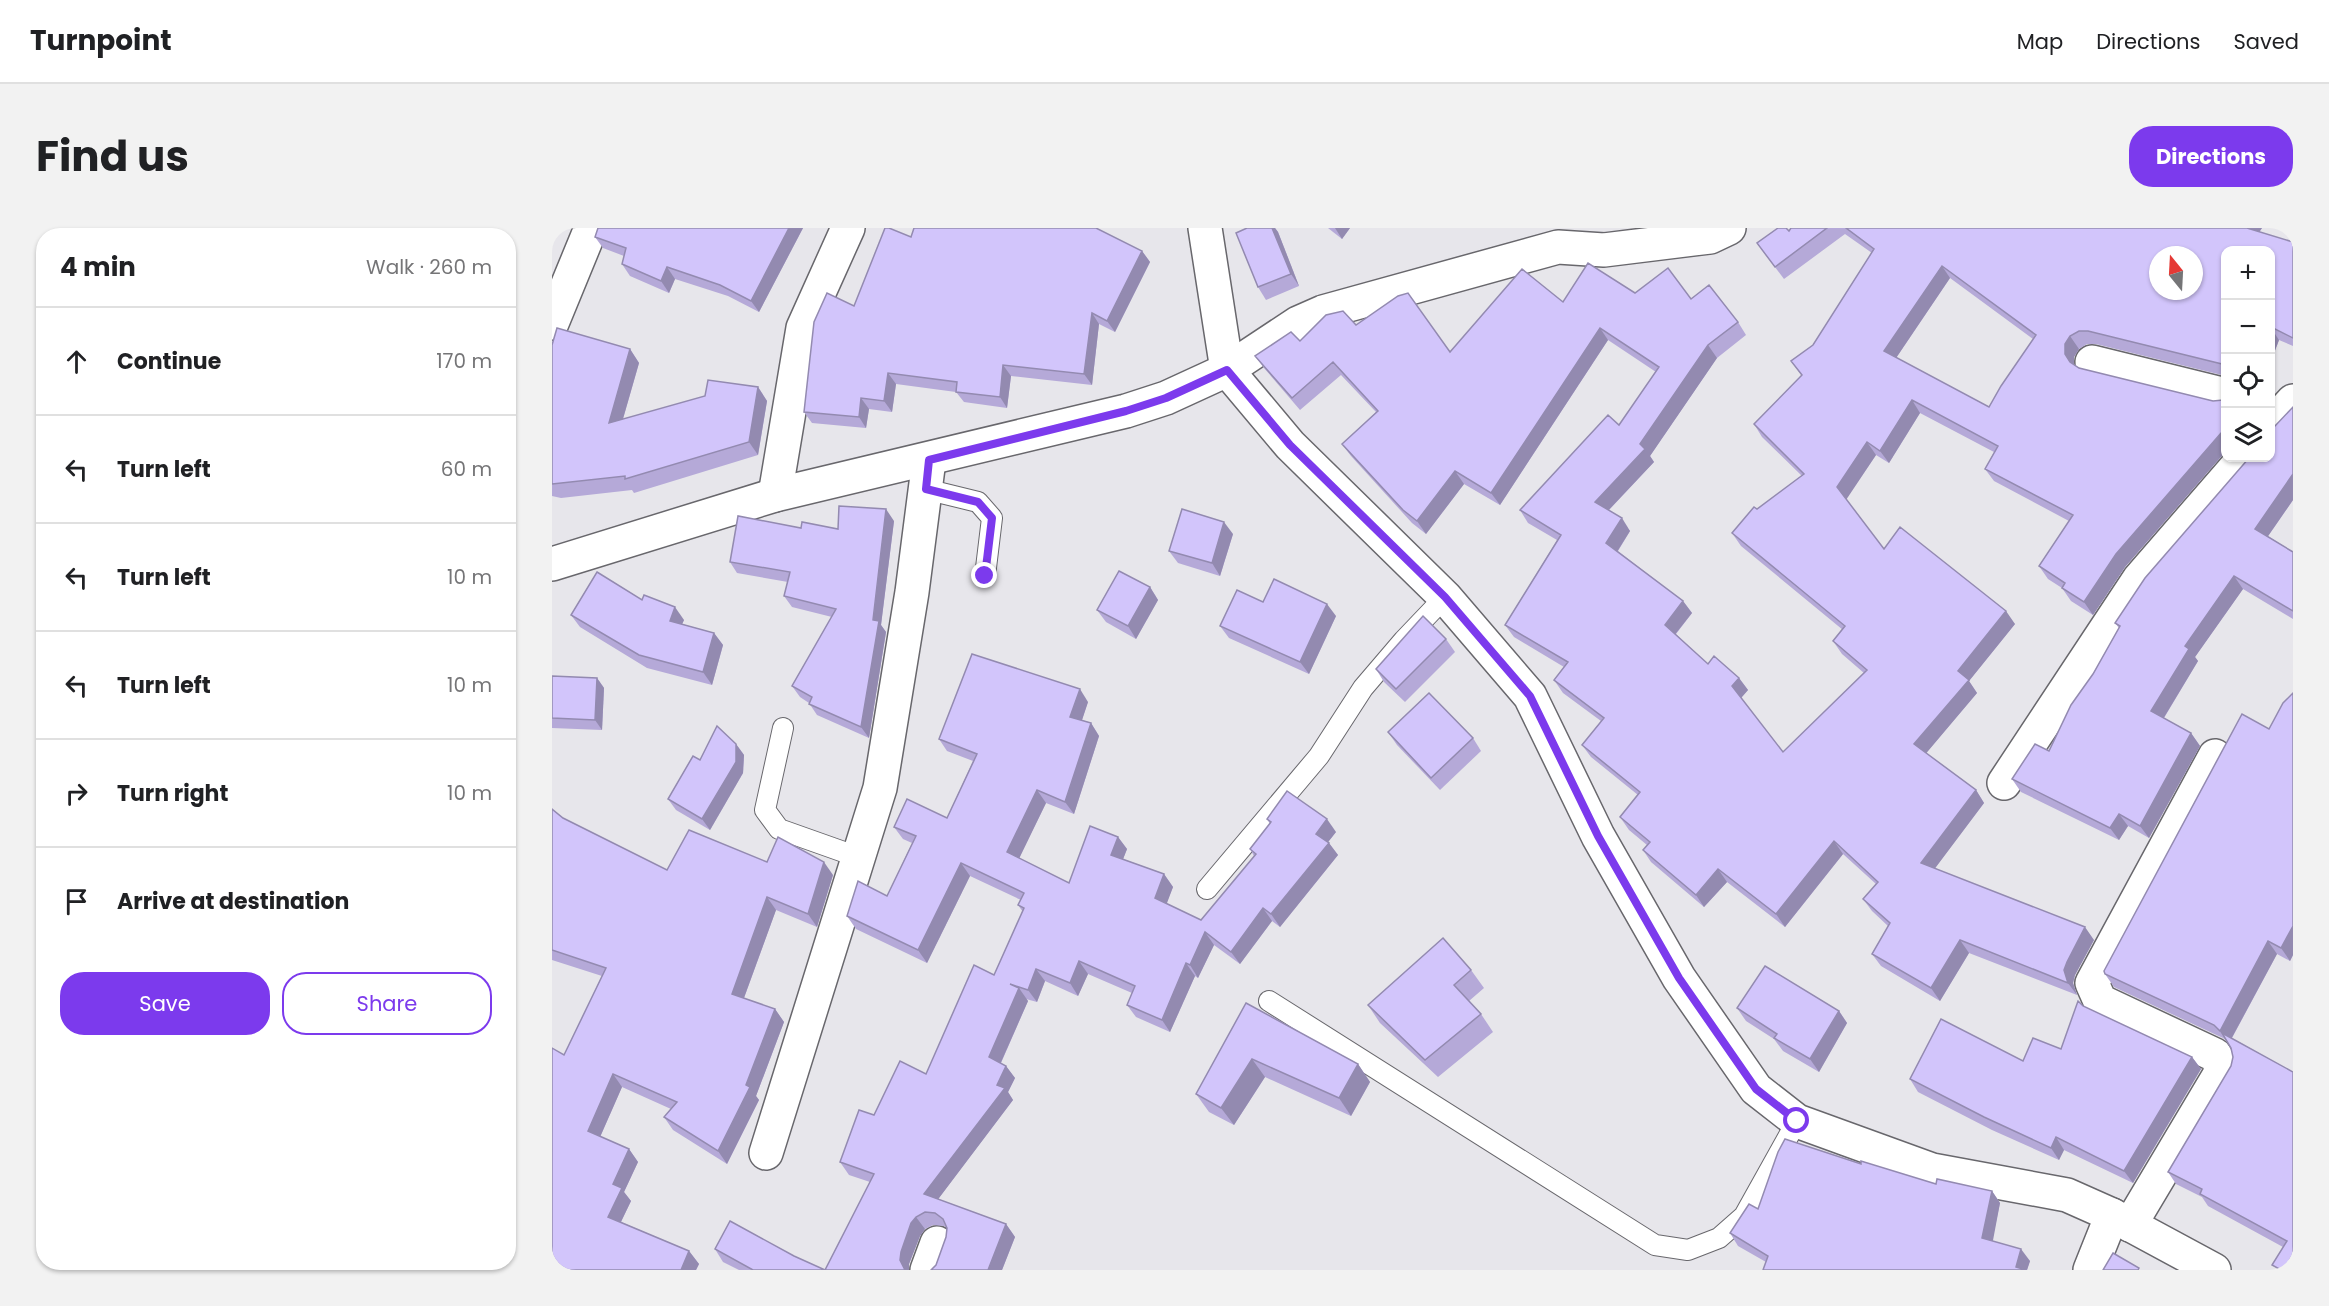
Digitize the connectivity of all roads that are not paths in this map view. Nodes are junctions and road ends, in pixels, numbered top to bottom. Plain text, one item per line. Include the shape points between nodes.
1 (591, 228) edge
2 (848, 228) edge
3 (1205, 228) edge
4 (1730, 228) edge
5 (552, 323) edge
6 (2092, 362) dead end
7 (1227, 370) junction
8 (2221, 393) edge
9 (2241, 462) edge
10 (927, 475) junction
11 (775, 495) junction
12 (552, 564) edge
13 (985, 576) dead end
14 (1445, 597) junction
15 (783, 728) dead end
16 (2214, 756) dead end
17 (2004, 783) dead end
18 (858, 857) junction
19 (1207, 889) dead end
20 (1269, 1001) dead end
21 (1797, 1121) junction
22 (766, 1153) dead end
23 (2121, 1220) junction
24 (2090, 1270) edge
25 (2214, 1270) edge

1 - 5 street
2 - 11 street via 803,328
3 - 7 street
4 - 7 street via 1710,237 1604,250 1558,247 1413,286 1298,323
6 - 8 street
7 - 10 street via 1166,398
7 - 14 street via 1290,445
9 - 17 street via 2139,579
10 - 11 street
10 - 13 lane via 978,502 992,518
10 - 18 street via 880,788
11 - 12 street
14 - 19 lane via 1363,688 1319,756
14 - 21 street via 1530,696 1598,836 1679,978 1756,1089
15 - 18 lane via 765,810 779,829
16 - 23 street via 2092,983 2100,1001 2215,1055 2223,1069
18 - 22 street
20 - 21 lane via 1655,1245 1688,1250 1719,1238 1744,1216
21 - 23 street via 1932,1170 2067,1195
23 - 24 street
23 - 25 street

